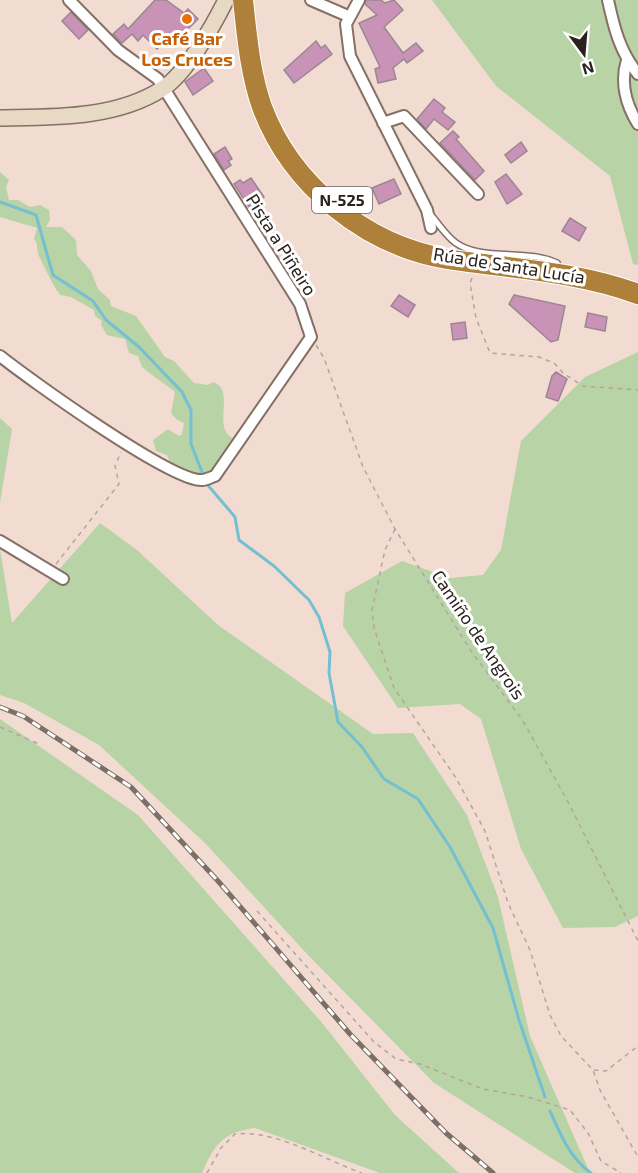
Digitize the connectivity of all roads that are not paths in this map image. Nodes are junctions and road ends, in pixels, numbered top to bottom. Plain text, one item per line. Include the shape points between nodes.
1 (69, 0) edge
2 (311, 0) edge
3 (359, 0) edge
4 (608, 0) edge
5 (240, 2) edge
6 (348, 16) junction
7 (627, 60) junction
8 (638, 74) edge
9 (162, 89) junction
10 (0, 118) edge
11 (383, 123) junction
12 (638, 124) edge
13 (478, 194) dead end
14 (427, 210) junction
15 (431, 228) dead end
16 (557, 263) junction
17 (638, 284) edge
18 (638, 294) edge
19 (0, 356) edge
20 (0, 540) edge
21 (63, 579) dead end

1 - 9 street, Pista a Piñeiro via 118,50 158,80
2 - 6 street
3 - 6 street
4 - 7 street
5 - 9 street
5 - 16 highway, Rúa de Santa Lucía / N-525 via 257,68 280,130 327,189 384,228 425,244 465,253
5 - 18 highway, Rúa de Santa Lucía / N-525 via 262,107 283,149 321,197 358,225 411,249 477,263 563,273
6 - 11 street via 350,56
7 - 8 street
7 - 12 street via 623,73 625,92
9 - 10 street via 119,108 60,116
9 - 19 street, Pista a Piñeiro via 300,304 311,337 215,476 206,479 179,473 126,443
11 - 13 street via 404,116
11 - 14 street
14 - 15 street
14 - 16 lane via 457,243 480,250 544,256
16 - 17 highway, Rúa de Santa Lucía / N-525 via 584,266
20 - 21 street

